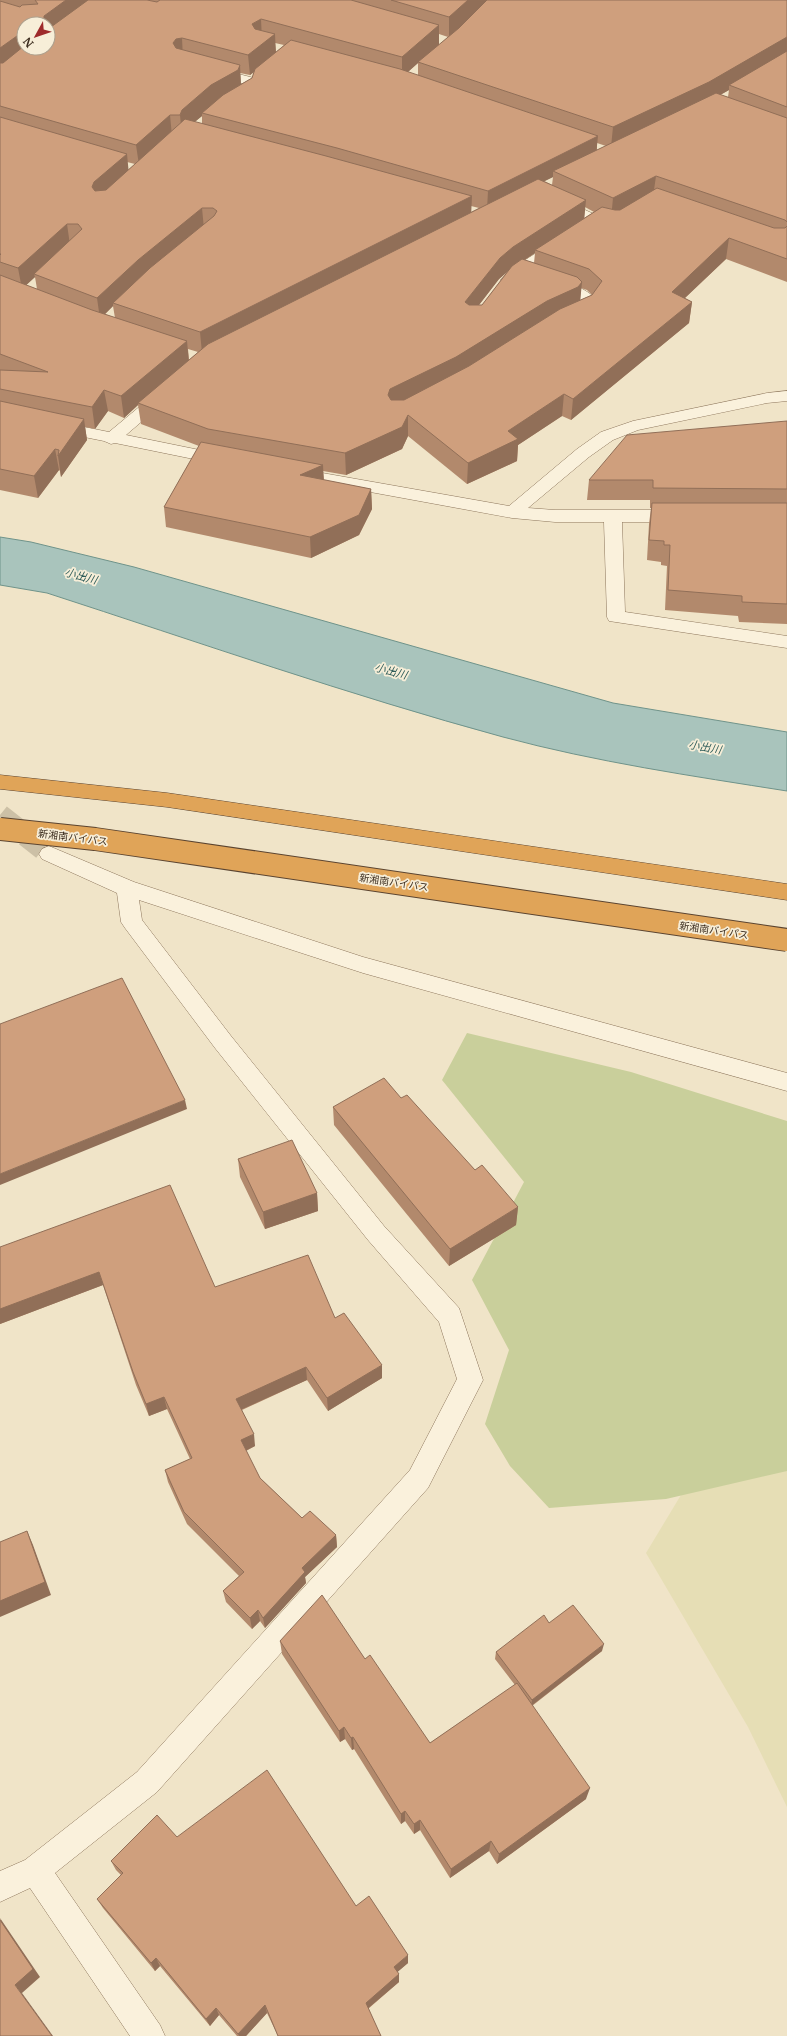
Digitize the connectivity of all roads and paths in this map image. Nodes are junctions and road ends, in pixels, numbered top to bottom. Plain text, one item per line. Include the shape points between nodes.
1 (199, 68) edge
2 (265, 72) edge
3 (545, 196) edge
4 (598, 220) junction
5 (613, 226) edge
6 (529, 276) junction
7 (500, 288) edge
8 (558, 324) edge
9 (174, 386) edge
10 (787, 396) edge
11 (0, 415) edge
12 (111, 439) junction
13 (240, 463) edge
14 (278, 470) edge
15 (512, 512) junction
16 (613, 516) junction
17 (692, 516) edge
18 (787, 642) edge
19 (0, 782) edge
20 (0, 829) edge
21 (49, 854) tunnel mouth
22 (126, 888) junction
23 (787, 892) edge
24 (787, 940) edge
25 (787, 1082) edge
26 (35, 1870) junction
27 (0, 1887) edge
28 (149, 2036) edge

1 - 2 street via 250,88
3 - 4 street
4 - 5 street
4 - 6 street
6 - 7 street
6 - 8 street via 581,294 590,302 583,312
9 - 12 street
10 - 15 street via 633,426 607,436
11 - 12 street
12 - 13 street
14 - 15 street
15 - 16 street via 554,516
16 - 17 street
16 - 18 street via 616,617
19 - 23 highway via 167,800
20 - 24 highway, 新湘南バイパス, bridge via 111,841
21 - 22 street
22 - 25 street via 363,965
22 - 26 street via 132,922 223,1042 376,1233 450,1316 470,1380 419,1479 147,1782
26 - 27 street
26 - 28 street

